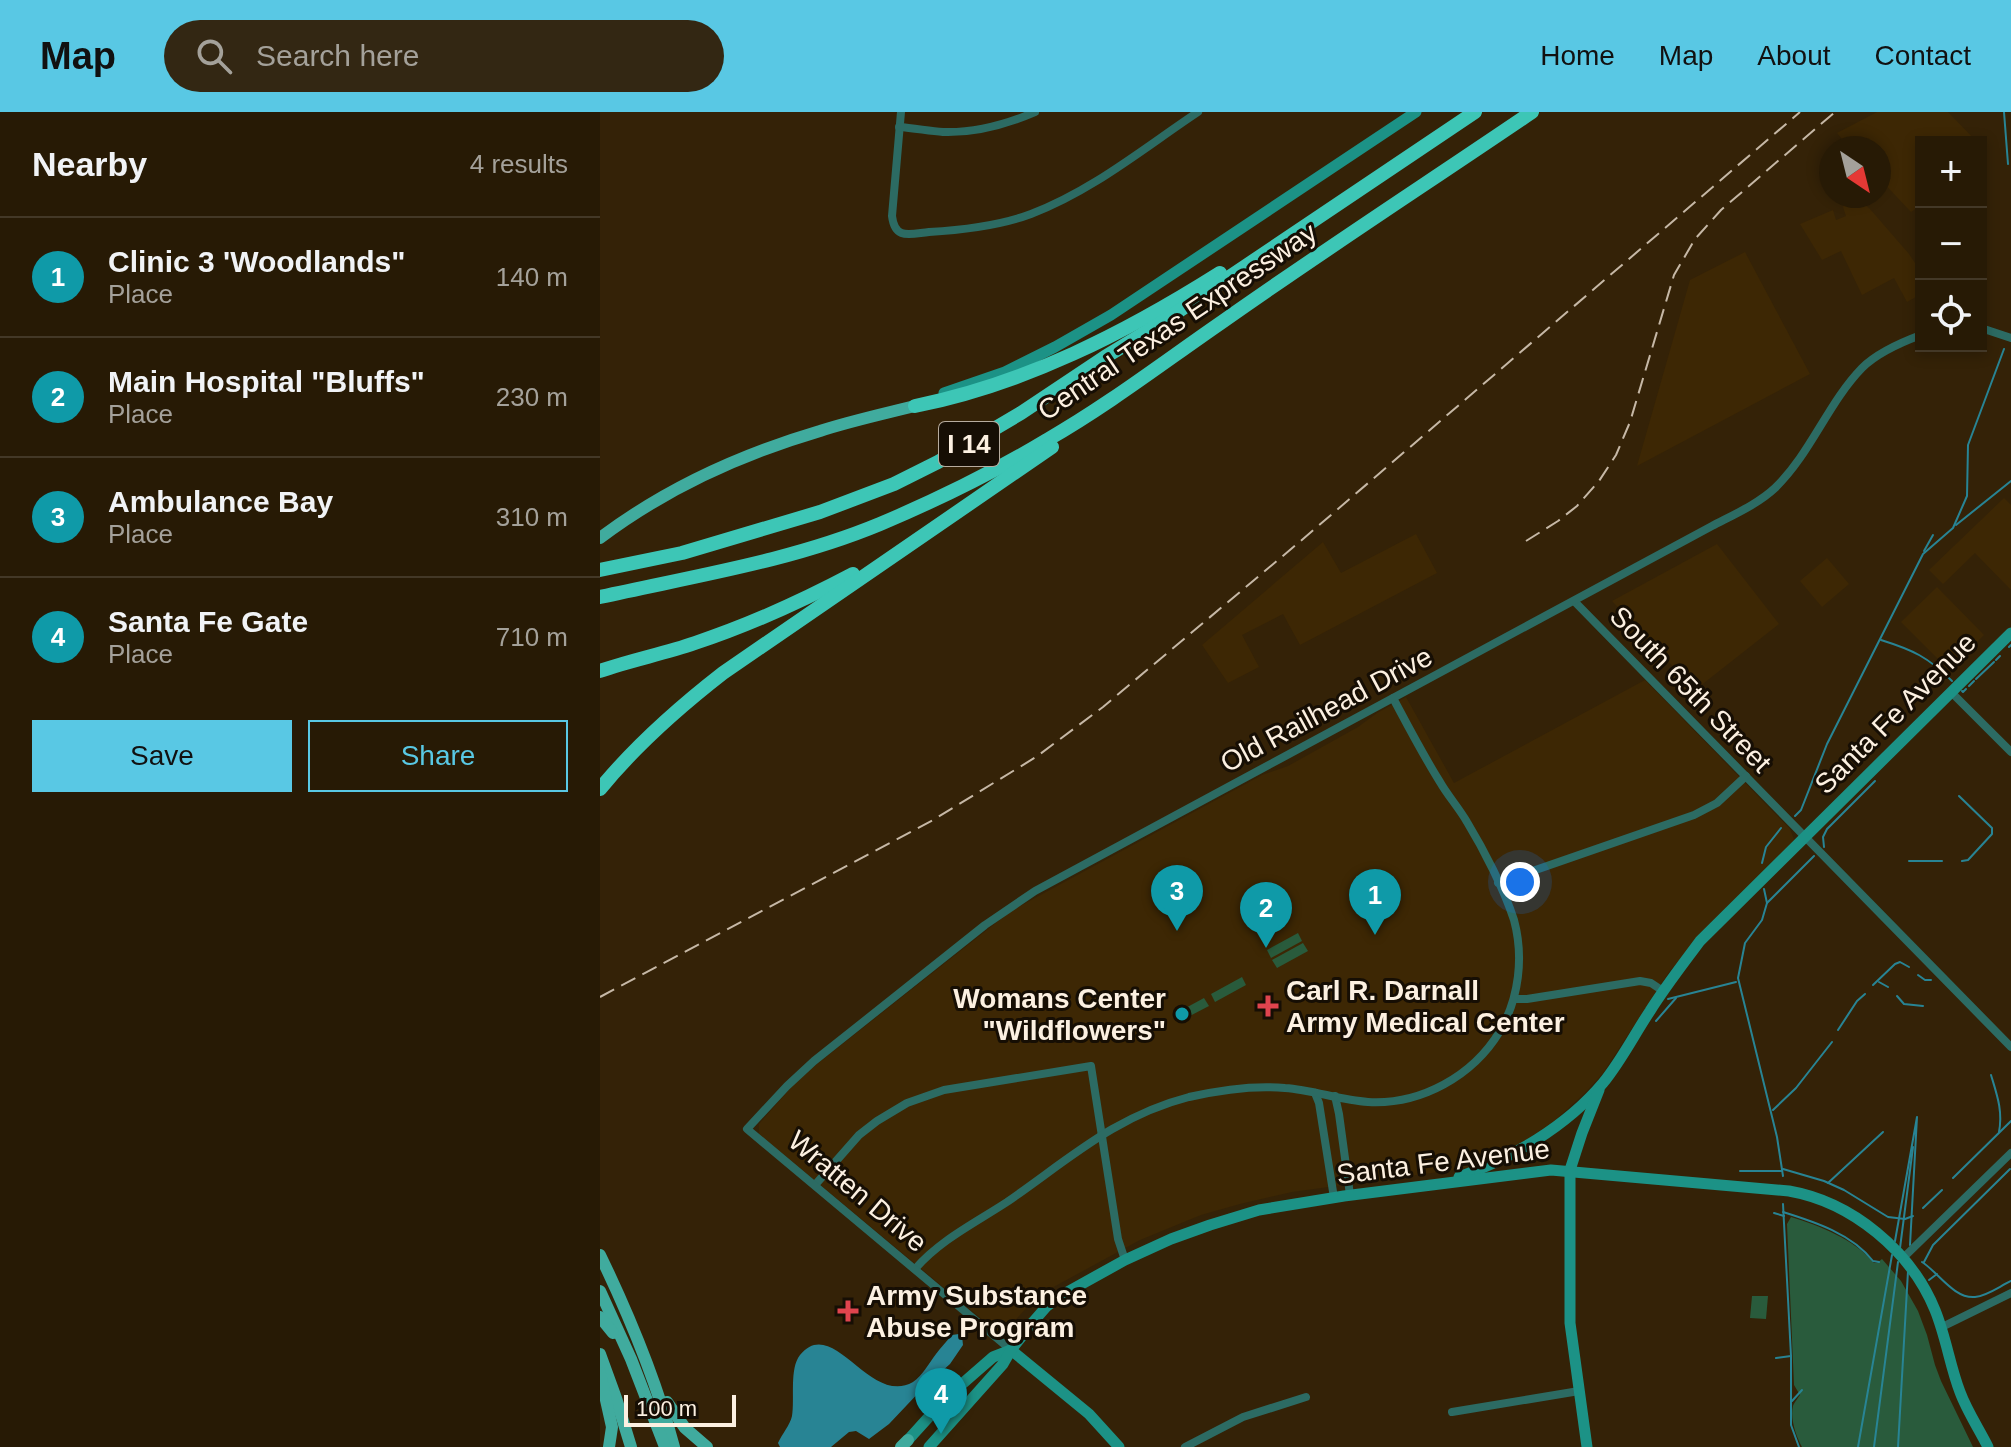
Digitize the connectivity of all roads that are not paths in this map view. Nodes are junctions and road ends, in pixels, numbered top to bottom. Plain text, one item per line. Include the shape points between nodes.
1 (901, 112) edge
2 (1035, 112) edge
3 (1198, 112) edge
4 (1416, 112) edge
5 (1475, 112) edge
6 (1532, 112) edge
7 (899, 127) junction
8 (1298, 231) junction
9 (1987, 330) edge
10 (1915, 338) edge
11 (2011, 338) edge
12 (1171, 359) junction
13 (915, 406) junction
14 (945, 521) junction
15 (603, 535) edge
16 (600, 570) edge
17 (600, 597) edge
18 (1574, 601) junction
19 (2011, 633) edge
20 (600, 671) edge
21 (1951, 692) junction
22 (1393, 698) junction
23 (2011, 752) edge
24 (1746, 776) junction
25 (600, 789) edge
26 (1804, 836) junction
27 (1498, 883) junction
28 (1663, 991) junction
29 (1514, 999) junction
30 (2011, 1047) edge
31 (1600, 1086) junction
32 (1315, 1093) junction
33 (1335, 1096) junction
34 (747, 1129) joint
35 (1102, 1134) junction
36 (2011, 1153) edge
37 (1570, 1170) junction
38 (1443, 1183) junction
39 (815, 1185) junction
40 (1350, 1195) junction
41 (1334, 1198) junction
42 (600, 1255) edge
43 (1903, 1258) junction
44 (1125, 1260) junction
45 (915, 1269) junction
46 (600, 1291) edge
47 (2011, 1293) edge
48 (600, 1317) edge
49 (1942, 1327) junction
50 (1011, 1350) junction
51 (600, 1354) edge
52 (631, 1359) junction
53 (600, 1373) edge
54 (652, 1376) junction
55 (1579, 1391) junction
56 (1306, 1397) dead end
57 (1452, 1412) dead end
58 (956, 1417) junction
59 (905, 1444) edge
60 (609, 1447) edge
61 (631, 1447) edge
62 (665, 1447) edge
63 (674, 1447) edge
64 (707, 1447) edge
65 (927, 1447) edge
66 (938, 1447) edge
67 (1119, 1447) edge
68 (1185, 1447) edge
69 (1587, 1447) edge
70 (1988, 1447) edge

1 - 7 street
2 - 7 street via 969,130
3 - 7 street via 1080,191 1031,214 908,234 893,227 892,216
4 - 13 street via 1111,315 1005,372
5 - 8 highway, Central Texas Expressway / I 14
6 - 12 highway, Central Texas Expressway / I 14
8 - 13 highway via 1255,250 1072,355 965,395
8 - 16 highway, Central Texas Expressway / I 14 via 1021,413 894,484 780,525
9 - 11 street
10 - 18 street, Old Railhead Drive via 1864,365 1773,490
12 - 14 highway
12 - 17 highway, Central Texas Expressway / I 14 via 1046,441 878,524 793,554
13 - 15 main road via 769,448 666,495
14 - 20 highway via 805,598 706,639
14 - 25 highway via 723,673 644,740
18 - 22 street, Old Railhead Drive
18 - 24 street, South 65th Street
19 - 21 street, Santa Fe Avenue
21 - 23 street
21 - 26 street, Santa Fe Avenue
22 - 27 street
22 - 34 street, Old Railhead Drive via 1017,902 814,1061
24 - 26 street, South 65th Street
24 - 27 street via 1717,803 1694,815
26 - 28 street, Santa Fe Avenue via 1700,941
26 - 30 street, South 65th Street
27 - 29 street via 1518,944
28 - 29 street via 1640,981
28 - 31 street, Santa Fe Avenue
29 - 33 street via 1484,1053 1446,1083 1392,1101
31 - 37 street
31 - 38 street via 1523,1148
32 - 33 street
32 - 35 street via 1264,1087 1215,1092 1160,1106
32 - 41 street
33 - 40 street
34 - 39 street, Wratten Drive
35 - 39 street via 1091,1066 968,1085 924,1096 885,1115 852,1142
35 - 44 street
35 - 45 street via 937,1246
36 - 43 street
37 - 38 street, Santa Fe Avenue
37 - 43 street, Santa Fe Avenue via 1798,1192 1861,1221
37 - 55 street via 1570,1323
38 - 40 street, Santa Fe Avenue
39 - 45 street, Wratten Drive
40 - 41 street, Santa Fe Avenue
41 - 44 street, Santa Fe Avenue via 1229,1219
42 - 54 main road
43 - 49 street, Santa Fe Avenue via 1927,1292
44 - 50 street, Santa Fe Avenue via 1054,1301
45 - 50 street, Wratten Drive
46 - 52 main road
47 - 49 street
48 - 52 main road
49 - 70 street, Santa Fe Avenue via 1960,1392
50 - 58 street, Santa Fe Avenue
50 - 59 street via 993,1357 946,1398
50 - 67 street, Wratten Drive via 1089,1414
51 - 61 main road
52 - 62 main road
53 - 60 main road via 612,1427
54 - 63 main road
54 - 64 main road via 685,1428
55 - 57 street
55 - 69 street
56 - 68 street via 1243,1417
58 - 65 street
58 - 66 street via 956,1427

